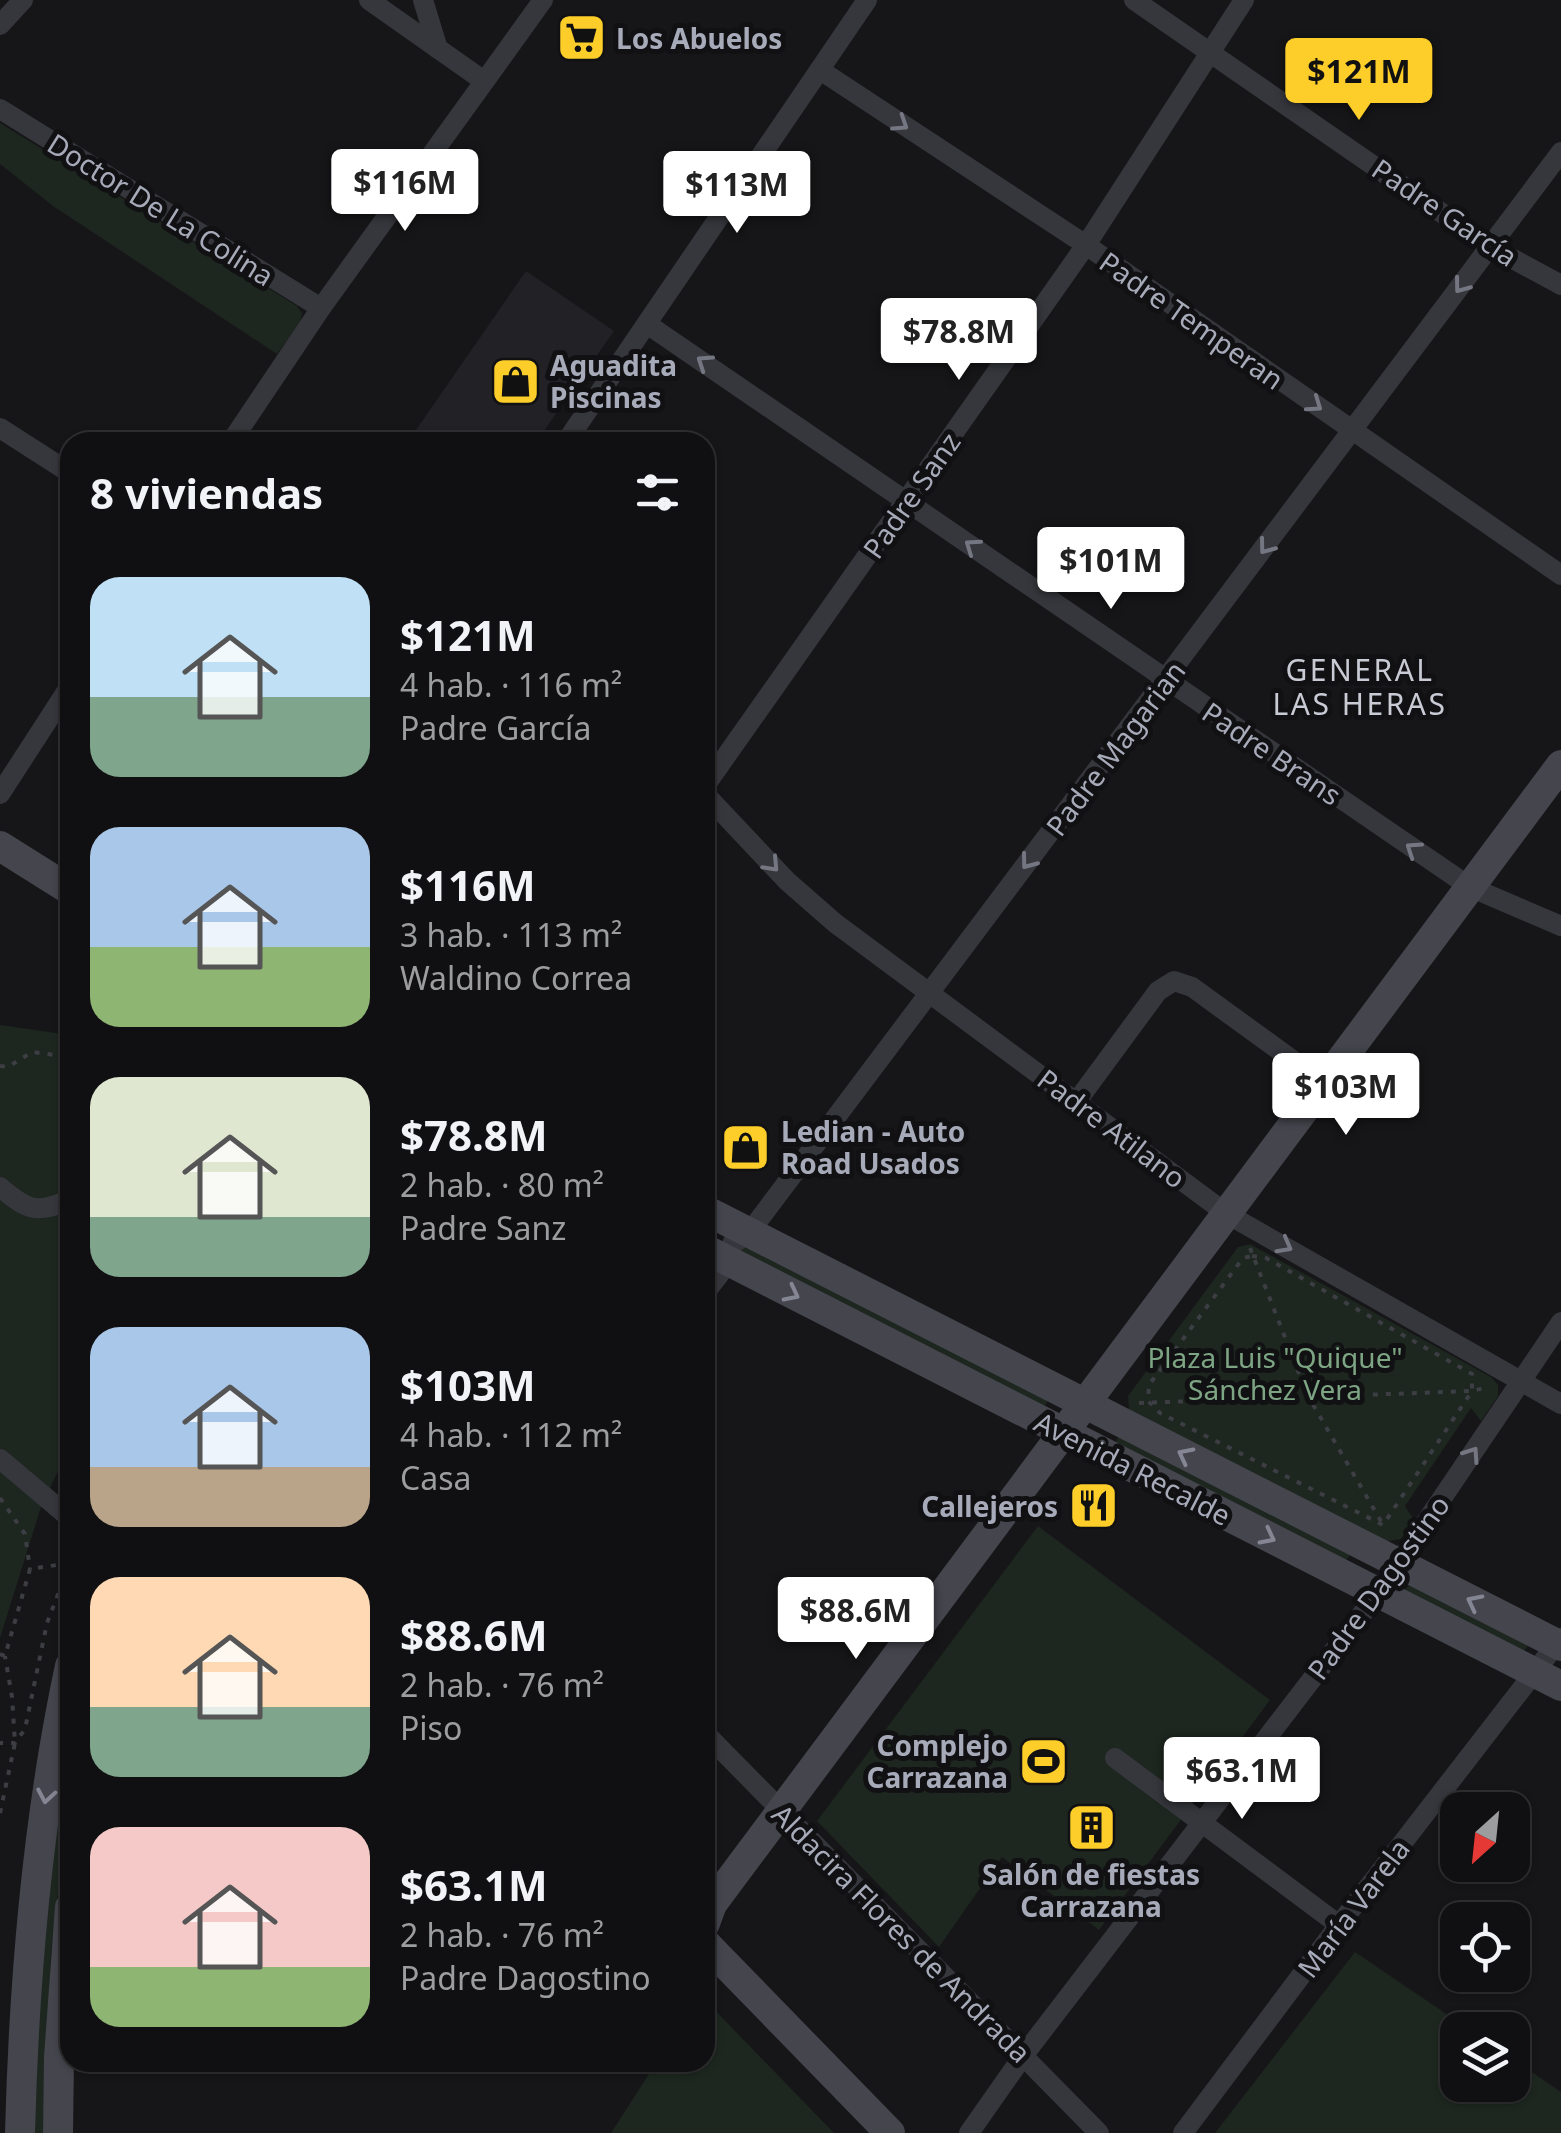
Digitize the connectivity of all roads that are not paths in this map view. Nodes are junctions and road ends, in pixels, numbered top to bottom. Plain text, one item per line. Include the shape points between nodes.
1 (23, 0) edge
2 (369, 0) edge
3 (423, 0) edge
4 (543, 0) edge
5 (867, 0) edge
6 (1134, 0) edge
7 (1244, 0) edge
8 (0, 26) edge
9 (438, 49) junction
10 (1212, 51) junction
11 (820, 70) junction
12 (484, 81) junction
13 (0, 110) edge
14 (1561, 152) edge
15 (1086, 245) junction
16 (1490, 246) junction
17 (1561, 284) edge
18 (321, 308) junction
19 (648, 324) junction
20 (0, 428) edge
21 (1352, 431) junction
22 (238, 432) edge
23 (573, 432) edge
24 (60, 467) edge
25 (908, 501) junction
26 (1561, 575) edge
27 (1166, 680) junction
28 (60, 701) edge
29 (1561, 764) edge
30 (715, 772) edge
31 (0, 794) edge
32 (1561, 798) edge
33 (715, 804) edge
34 (0, 846) edge
35 (60, 884) edge
36 (1479, 892) junction
37 (1561, 926) edge
38 (928, 992) junction
39 (1324, 1083) junction
40 (1077, 1101) junction
41 (0, 1187) edge
42 (60, 1204) edge
43 (715, 1215) edge
44 (1236, 1219) junction
45 (750, 1233) junction
46 (717, 1256) edge
47 (1561, 1322) edge
48 (1522, 1380) junction
49 (1561, 1404) edge
50 (1094, 1409) junction
51 (1074, 1437) junction
52 (0, 1459) edge
53 (60, 1510) edge
54 (1399, 1564) junction
55 (1378, 1593) junction
56 (1560, 1643) edge
57 (1548, 1680) edge
58 (60, 1721) edge
59 (715, 1743) edge
60 (1115, 1758) dead end
61 (788, 1818) junction
62 (1201, 1822) junction
63 (715, 1901) edge
64 (1338, 1925) junction
65 (715, 1926) edge
66 (715, 1954) edge
67 (60, 2043) edge
68 (1023, 2056) junction
69 (20, 2133) edge
70 (58, 2133) edge
71 (890, 2133) edge
72 (968, 2133) edge
73 (1099, 2133) edge
74 (1183, 2133) edge

1 - 8 street
2 - 9 street
3 - 9 street
4 - 12 street
5 - 11 street
6 - 10 street, Padre García
7 - 10 street, Padre Sanz
9 - 12 street
10 - 15 street, Padre Sanz
10 - 16 street, Padre García
11 -> 15 street, Padre Temperan
11 - 19 street
12 - 18 street
13 - 18 street, Doctor De La Colina
14 - 16 street, Padre Magarian
15 -> 21 street, Padre Temperan
15 - 25 street, Padre Sanz
16 - 17 street, Padre García
16 -> 21 street, Padre Magarian
18 - 22 street
19 - 23 street
25 -> 19 street, Padre Brans
20 - 24 street
21 - 26 street, Padre Temperan
21 -> 27 street, Padre Magarian
27 -> 25 street, Padre Brans
25 - 30 street, Padre Sanz
36 -> 27 street, Padre Brans
27 -> 38 street, Padre Magarian
28 - 31 street
29 - 36 main road
32 - 36 main road
33 -> 38 street, Padre Atilano via 799,892
34 - 35 main road
36 - 37 street, Padre Brans
36 - 39 main road
36 - 44 main road
38 - 40 street, Padre Atilano
38 - 45 street, Padre Magarian
39 - 40 street via 1192,987 1174,981 1158,991
39 - 44 main road
40 - 44 street, Padre Atilano
41 - 42 street via 27,1208
43 - 45 main road, Avenida Recalde
44 -> 48 street, Padre Atilano
44 - 50 main road
45 - 46 street, Padre Magarian
45 - 50 main road, Avenida Recalde
46 -> 51 main road, Avenida Recalde
47 - 48 street, Padre Dagostino
48 - 49 street, Padre Atilano
54 -> 48 street, Padre Dagostino
50 - 51 main road
54 -> 50 main road, Avenida Recalde
51 -> 55 main road, Avenida Recalde
51 - 61 main road
52 - 53 street
54 - 55 street, Padre Dagostino
56 -> 54 main road, Avenida Recalde
55 - 57 main road, Avenida Recalde
55 - 62 street, Padre Dagostino
56 - 57 street, María Varela
57 - 64 street, María Varela
58 -> 69 main road via 38,1841
59 - 61 street, Aldacira Flores de Andrada
60 - 62 street
61 - 63 main road
61 - 65 main road
61 - 68 street, Aldacira Flores de Andrada
62 - 64 street
62 - 68 street, Padre Dagostino
64 - 74 street, María Varela
66 - 71 main road
67 - 70 main road
68 - 72 street, Padre Dagostino
68 - 73 street, Aldacira Flores de Andrada

